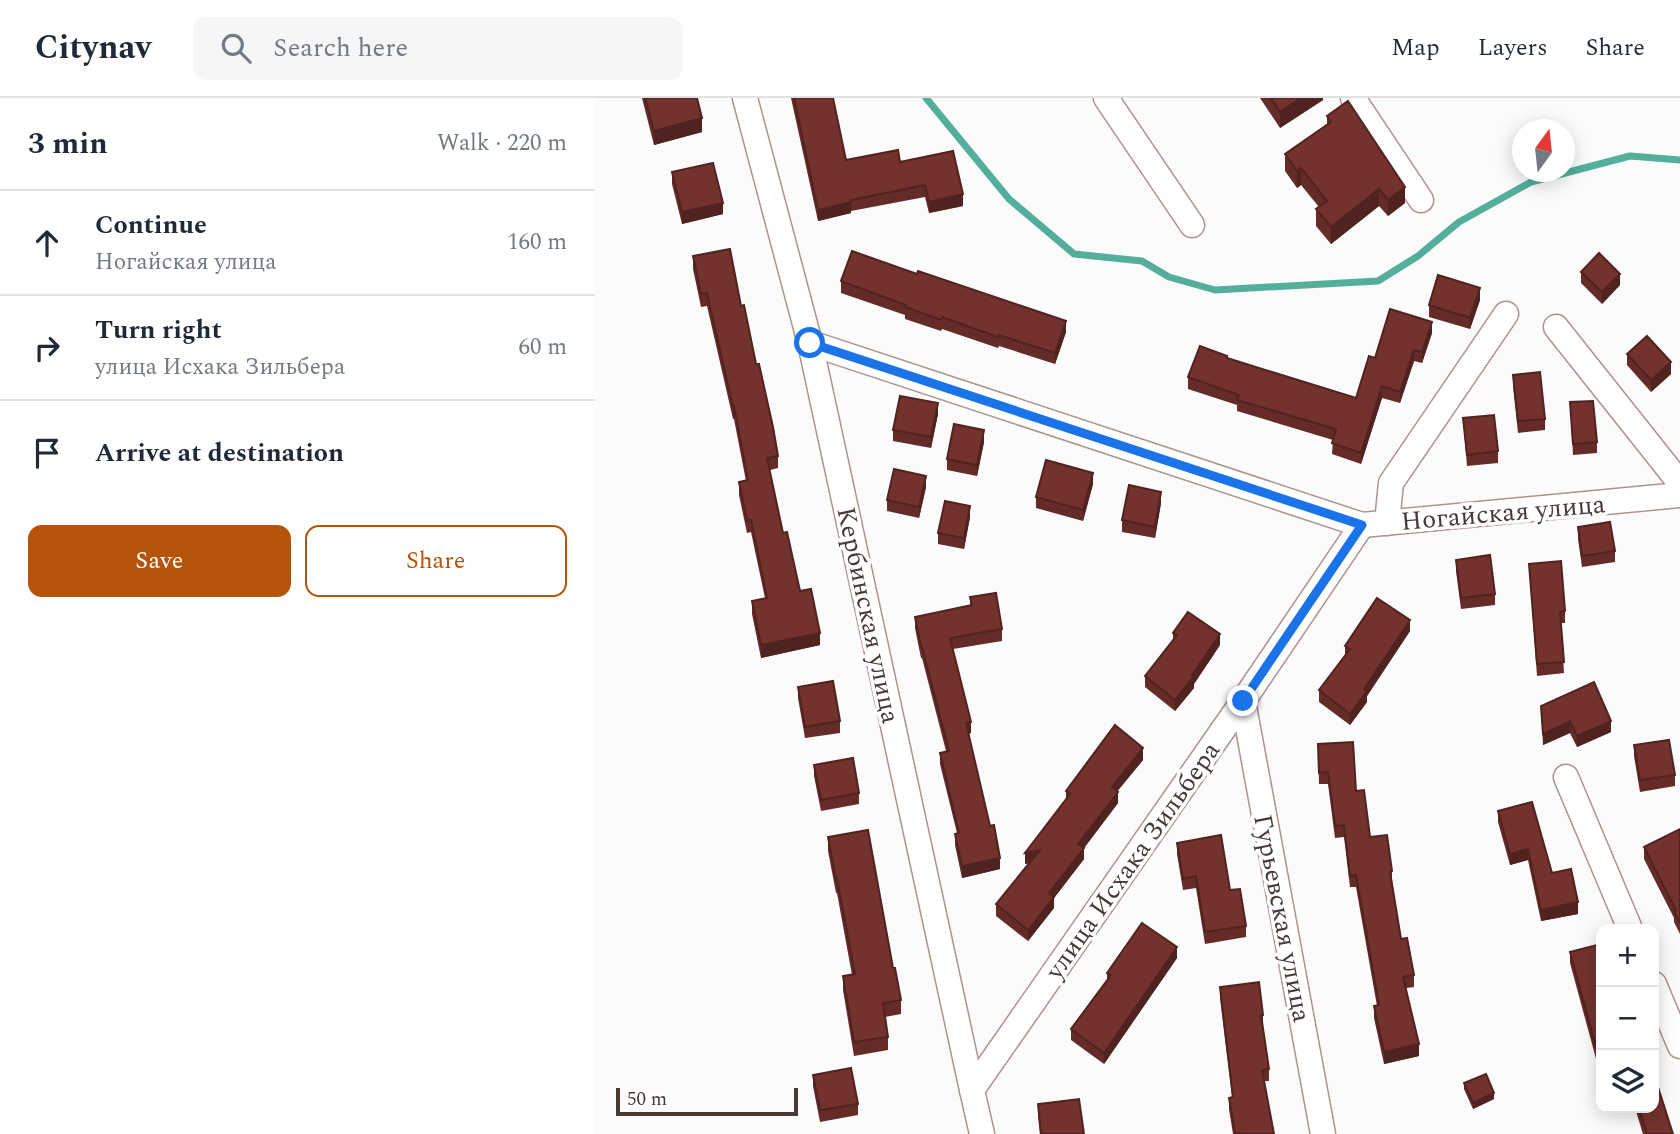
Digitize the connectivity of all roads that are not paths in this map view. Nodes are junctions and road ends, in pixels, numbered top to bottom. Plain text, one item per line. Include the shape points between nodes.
1 (745, 98) edge
2 (1106, 98) edge
3 (1353, 98) edge
4 (1421, 200) dead end
5 (1192, 225) dead end
6 (1506, 314) dead end
7 (1556, 327) dead end
8 (810, 343) junction
9 (1680, 483) edge
10 (1680, 495) edge
11 (1387, 523) junction
12 (1362, 525) junction
13 (1243, 701) junction
14 (1566, 777) dead end
15 (1628, 924) edge
16 (1655, 987) edge
17 (1680, 1046) edge
18 (972, 1090) junction
19 (982, 1134) edge
20 (1324, 1134) edge

1 - 8 street, Кербинская улица
2 - 5 street
3 - 4 street
6 - 11 street via 1391,483
7 - 9 street
8 - 12 street, Ногайская улица
8 - 18 street, Кербинская улица
10 - 11 street, Ногайская улица
11 - 12 street, Ногайская улица
12 - 13 street, улица Исхака Зильбера
13 - 18 street, улица Исхака Зильбера
13 - 20 street, Гурьевская улица
14 - 15 street
16 - 17 street
18 - 19 street, Кербинская улица

